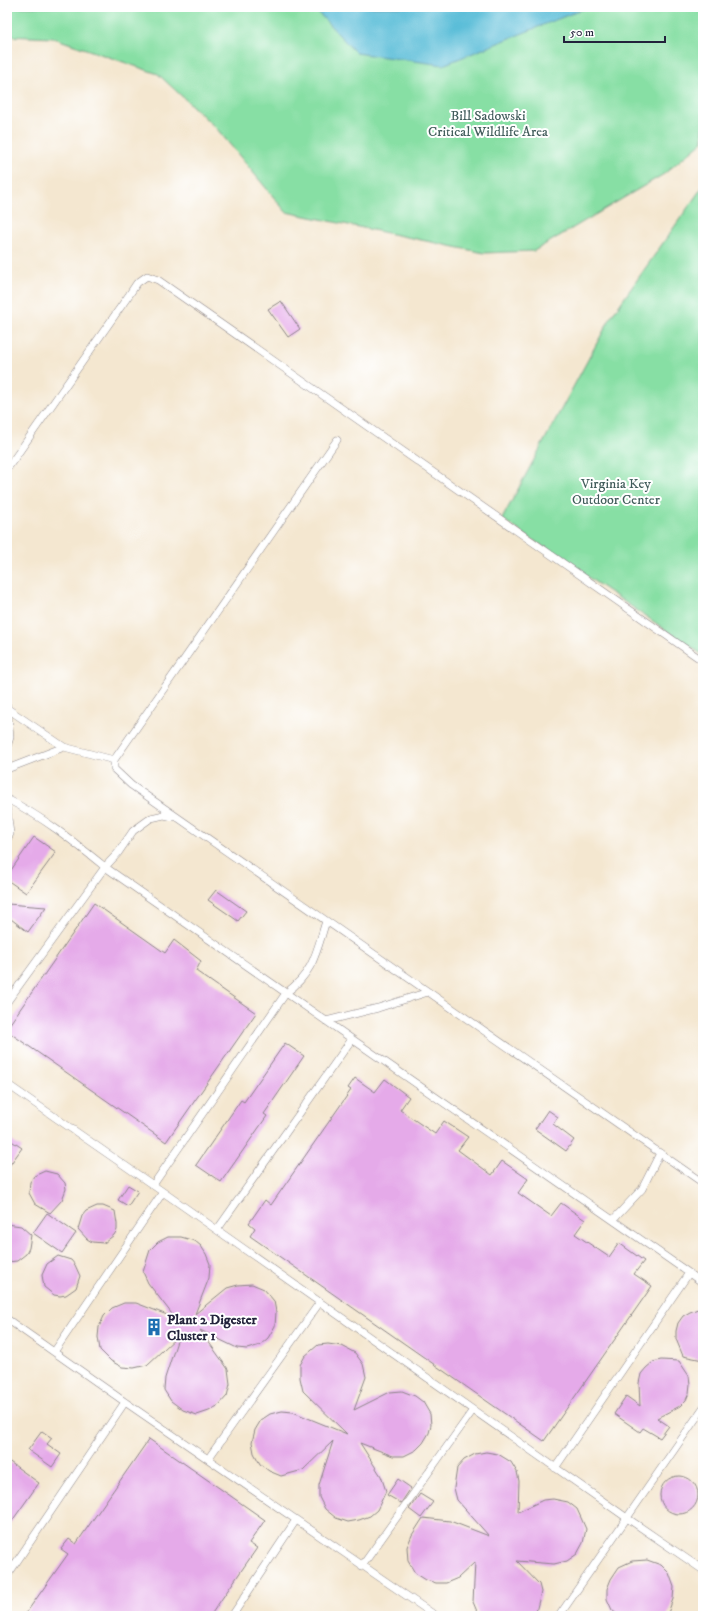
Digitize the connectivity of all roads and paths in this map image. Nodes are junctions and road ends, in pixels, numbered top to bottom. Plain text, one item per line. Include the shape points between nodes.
1 (337, 440) dead end
2 (7, 469) edge
3 (703, 661) edge
4 (8, 708) edge
5 (7, 747) edge
6 (64, 747) junction
7 (114, 760) junction
8 (7, 768) edge
9 (7, 798) edge
10 (7, 810) edge
11 (178, 818) junction
12 (7, 839) edge
13 (105, 867) junction
14 (326, 921) junction
15 (428, 992) junction
16 (286, 993) junction
17 (7, 1002) edge
18 (326, 1021) junction
19 (352, 1039) junction
20 (7, 1084) edge
21 (660, 1153) junction
22 (703, 1183) edge
23 (153, 1185) junction
24 (163, 1192) junction
25 (613, 1220) junction
26 (217, 1230) junction
27 (689, 1273) junction
28 (703, 1282) edge
29 (320, 1302) junction
30 (7, 1319) edge
31 (54, 1352) junction
32 (125, 1402) junction
33 (703, 1408) edge
34 (473, 1410) junction
35 (208, 1459) junction
36 (555, 1468) junction
37 (627, 1518) junction
38 (296, 1520) junction
39 (362, 1566) junction
40 (703, 1570) edge
41 (7, 1576) edge
42 (232, 1616) edge
43 (436, 1616) edge
44 (559, 1616) edge

1 - 7 lane
2 - 3 lane via 137,283 147,276 158,280
4 - 5 lane via 10,738
4 - 6 lane
6 - 7 lane
6 - 8 lane
7 - 11 lane via 114,769 130,785
9 - 13 lane via 61,831
10 - 12 lane via 10,834
11 - 13 lane via 164,815 151,818 133,831
11 - 14 lane
13 - 16 lane
13 - 17 lane
14 - 15 lane
14 - 16 lane via 313,964 298,984
15 - 18 lane
15 - 21 lane
16 - 18 lane
16 - 23 lane
18 - 19 lane
19 - 25 lane
19 - 26 lane
20 - 23 lane
21 - 22 lane
21 - 25 lane via 642,1189
23 - 24 lane
24 - 26 lane
24 - 31 lane
25 - 27 lane
26 - 29 lane
27 - 28 lane
27 - 36 lane
29 - 34 lane
29 - 35 lane
30 - 31 lane
31 - 32 lane
32 - 35 lane
32 - 41 lane
33 - 37 lane
34 - 36 lane
34 - 39 lane
35 - 38 lane
36 - 37 lane
37 - 40 lane
37 - 44 lane
38 - 39 lane
38 - 42 lane
39 - 43 lane

